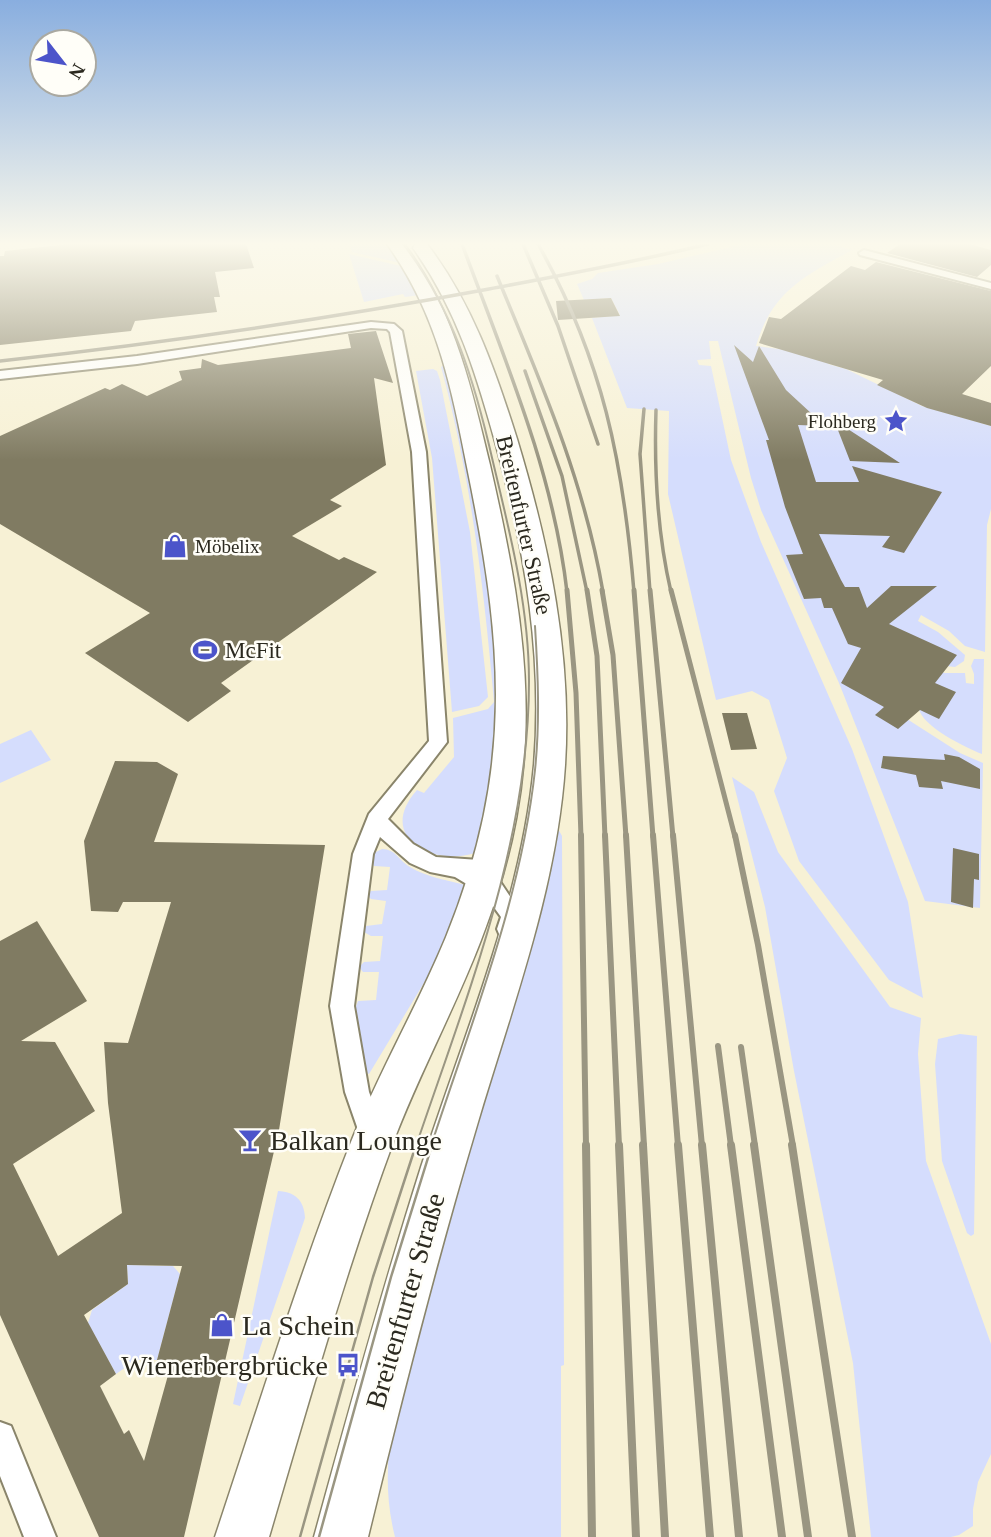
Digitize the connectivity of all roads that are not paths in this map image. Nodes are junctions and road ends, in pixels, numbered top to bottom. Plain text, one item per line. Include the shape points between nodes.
1 (437, 316) edge
2 (464, 316) edge
3 (0, 375) edge
4 (376, 819) junction
5 (494, 847) junction
6 (460, 869) junction
7 (483, 883) junction
8 (473, 1068) junction
9 (374, 1143) junction
10 (0, 1437) edge
11 (350, 1526) edge
12 (40, 1537) edge
13 (242, 1537) edge

1 - 5 main road, Breitenfurter Straße via 471,430 503,582 514,679 505,798
2 - 8 main road, Breitenfurter Straße via 533,542 548,630 552,708 544,814 520,924
3 - 4 street via 377,325 393,327 419,452 438,742
4 - 6 street, Breitenfurter Straße via 411,855 432,865
4 - 9 street via 363,854 342,1006 356,1093
5 - 6 street via 485,858
5 - 7 main road, Breitenfurter Straße
6 - 7 street, Breitenfurter Straße
7 - 8 street, Breitenfurter Straße via 512,915 469,1057
7 - 9 main road, Breitenfurter Straße via 471,921
8 - 11 main road, Breitenfurter Straße via 409,1275
9 - 13 main road, Breitenfurter Straße via 329,1263
10 - 12 street

